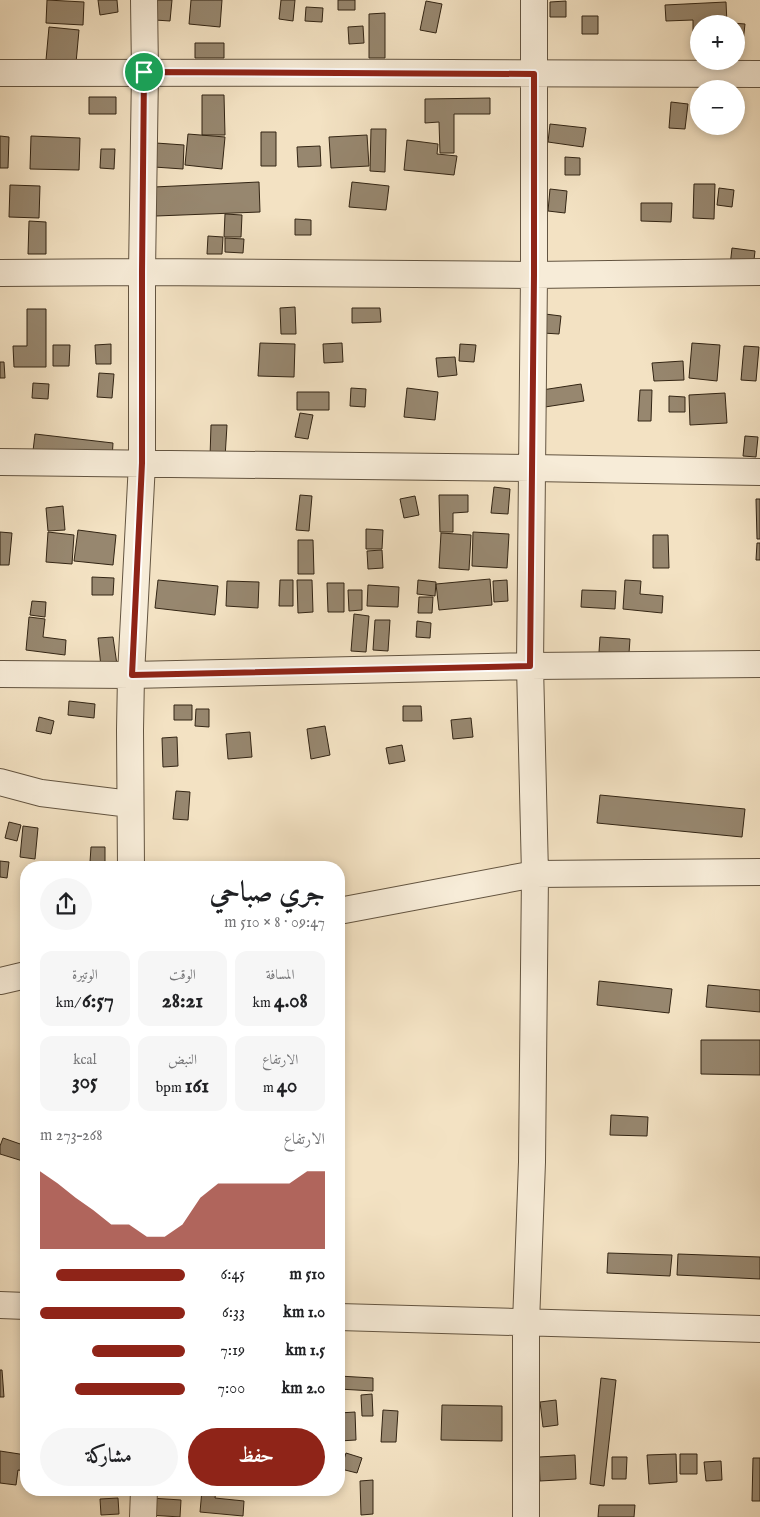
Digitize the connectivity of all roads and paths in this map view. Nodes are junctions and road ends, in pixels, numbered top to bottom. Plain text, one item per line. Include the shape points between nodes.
1 (144, 0) edge
2 (534, 0) edge
3 (144, 72) junction
4 (0, 73) edge
5 (534, 74) junction
6 (760, 74) edge
7 (142, 272) junction
8 (760, 272) edge
9 (0, 273) edge
10 (534, 275) junction
11 (0, 462) edge
12 (142, 463) junction
13 (532, 468) junction
14 (760, 472) edge
15 (760, 664) edge
16 (530, 666) junction
17 (0, 674) edge
18 (132, 675) junction
19 (0, 782) edge
20 (130, 804) junction
21 (131, 861) edge
22 (760, 872) edge
23 (535, 874) junction
24 (345, 911) edge
25 (20, 976) edge
26 (0, 981) edge
27 (0, 1305) edge
28 (20, 1306) edge
29 (345, 1318) edge
30 (526, 1322) junction
31 (760, 1329) edge
32 (144, 1496) edge
33 (143, 1517) edge
34 (526, 1517) edge

1 - 3 street
2 - 5 street
3 - 4 street
3 - 5 street
3 - 7 street
5 - 6 street
5 - 10 street
7 - 9 street
7 - 10 street
7 - 12 street
8 - 10 street
10 - 13 street
11 - 12 street
12 - 13 street
12 - 18 street
13 - 14 street
13 - 16 street
15 - 16 street
16 - 18 street
16 - 23 street
17 - 18 street
18 - 20 street
19 - 20 street via 41,793
20 - 21 street
22 - 23 street
23 - 24 street
23 - 30 street via 532,1162
25 - 26 street
27 - 28 street
29 - 30 street
30 - 31 street
30 - 34 street
32 - 33 street

